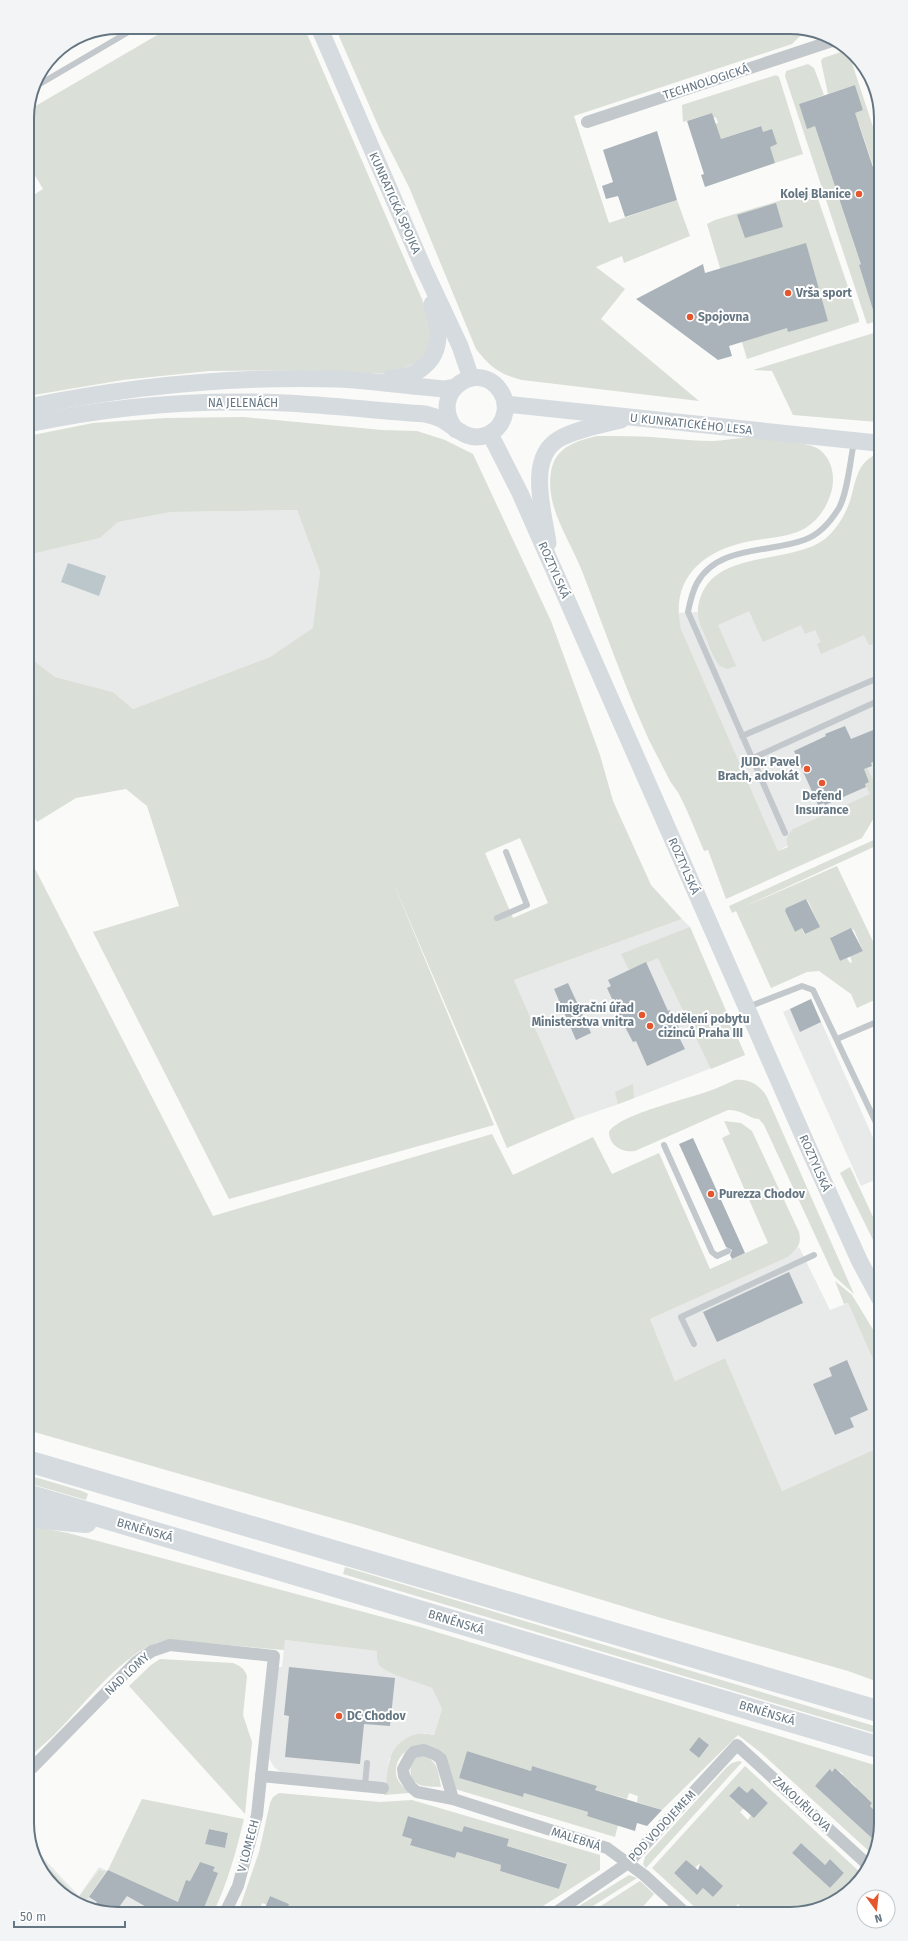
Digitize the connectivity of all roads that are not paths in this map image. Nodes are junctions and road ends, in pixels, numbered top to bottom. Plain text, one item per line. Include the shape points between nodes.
1 (125, 34) edge
2 (322, 34) edge
3 (824, 41) edge
4 (41, 83) edge
5 (587, 122) dead end
6 (423, 267) junction
7 (471, 378) junction
8 (339, 379) junction
9 (455, 387) junction
10 (505, 404) junction
11 (34, 406) edge
12 (629, 417) junction
13 (34, 423) edge
14 (456, 430) junction
15 (490, 434) junction
16 (854, 441) junction
17 (874, 443) edge
18 (551, 565) junction
19 (874, 680) edge
20 (874, 703) edge
21 (742, 736) junction
22 (751, 759) junction
23 (785, 834) dead end
24 (506, 852) dead end
25 (497, 918) dead end
26 (747, 1008) junction
27 (874, 1023) edge
28 (837, 1039) junction
29 (874, 1118) edge
30 (664, 1145) dead end
31 (728, 1251) dead end
32 (814, 1255) dead end
33 (874, 1287) edge
34 (694, 1344) dead end
35 (34, 1463) edge
36 (34, 1497) edge
37 (34, 1518) edge
38 (132, 1526) junction
39 (274, 1656) joint
40 (874, 1710) edge
41 (737, 1745) joint
42 (874, 1746) edge
43 (367, 1763) dead end
44 (34, 1766) edge
45 (261, 1776) junction
46 (365, 1786) junction
47 (383, 1788) dead end
48 (453, 1799) junction
49 (864, 1862) edge
50 (628, 1863) junction
51 (228, 1907) edge
52 (564, 1907) edge
53 (679, 1907) edge

1 - 4 lane
2 - 6 main road, KUNRATICKÁ SPOJKA
3 - 5 street, TECHNOLOGICKÁ
6 - 7 main road, KUNRATICKÁ SPOJKA via 460,346
6 - 8 main road via 438,329 437,346 430,360 416,373 403,378
7 - 9 main road, NA JELENÁCH
7 - 10 main road via 482,378 499,388
8 - 9 main road, NA JELENÁCH via 444,389
8 - 11 main road, NA JELENÁCH via 184,384 116,391
9 - 14 main road via 446,404 450,422
10 - 12 main road, U KUNRATICKÉHO LESA
10 - 15 main road via 500,426
12 - 16 main road, U KUNRATICKÉHO LESA
12 - 18 main road via 559,439 545,455 539,477
13 - 14 main road, NA JELENÁCH via 112,409 172,403 229,402 284,403 426,414 437,417
14 - 15 main road, NA JELENÁCH via 473,437
15 - 18 main road, ROZTYLSKÁ via 520,493
16 - 17 main road, U KUNRATICKÉHO LESA
16 - 21 lane via 840,507 817,534 787,545 743,552 724,560 710,569 698,582 692,595 688,612
18 - 26 main road, ROZTYLSKÁ
19 - 21 lane
20 - 22 lane
21 - 22 lane
22 - 23 lane
24 - 25 lane via 528,905
26 - 28 lane via 802,986 813,990
26 - 33 main road, ROZTYLSKÁ via 860,1262
27 - 28 lane
28 - 29 lane
30 - 31 lane via 712,1252 717,1256
32 - 34 lane via 681,1317
35 - 40 highway
36 - 38 highway, BRNĚNSKÁ
37 - 38 highway
38 - 42 highway, BRNĚNSKÁ
39 - 44 street, NAD LOMY via 170,1645 152,1651 136,1662
39 - 45 street, V LOMECH
41 - 49 street, ZAKOUŘILOVA
41 - 50 street, POD VODOJEMEM
43 - 46 lane
45 - 46 street
45 - 51 street, V LOMECH via 255,1822 238,1886
46 - 47 street
48 - 48 street, MALEBNÁ via 417,1792 411,1788 404,1776 404,1769 414,1752 424,1750 441,1760
48 - 50 street, MALEBNÁ via 606,1848
50 - 52 street, POD VODOJEMEM
50 - 53 street, MALEBNÁ

